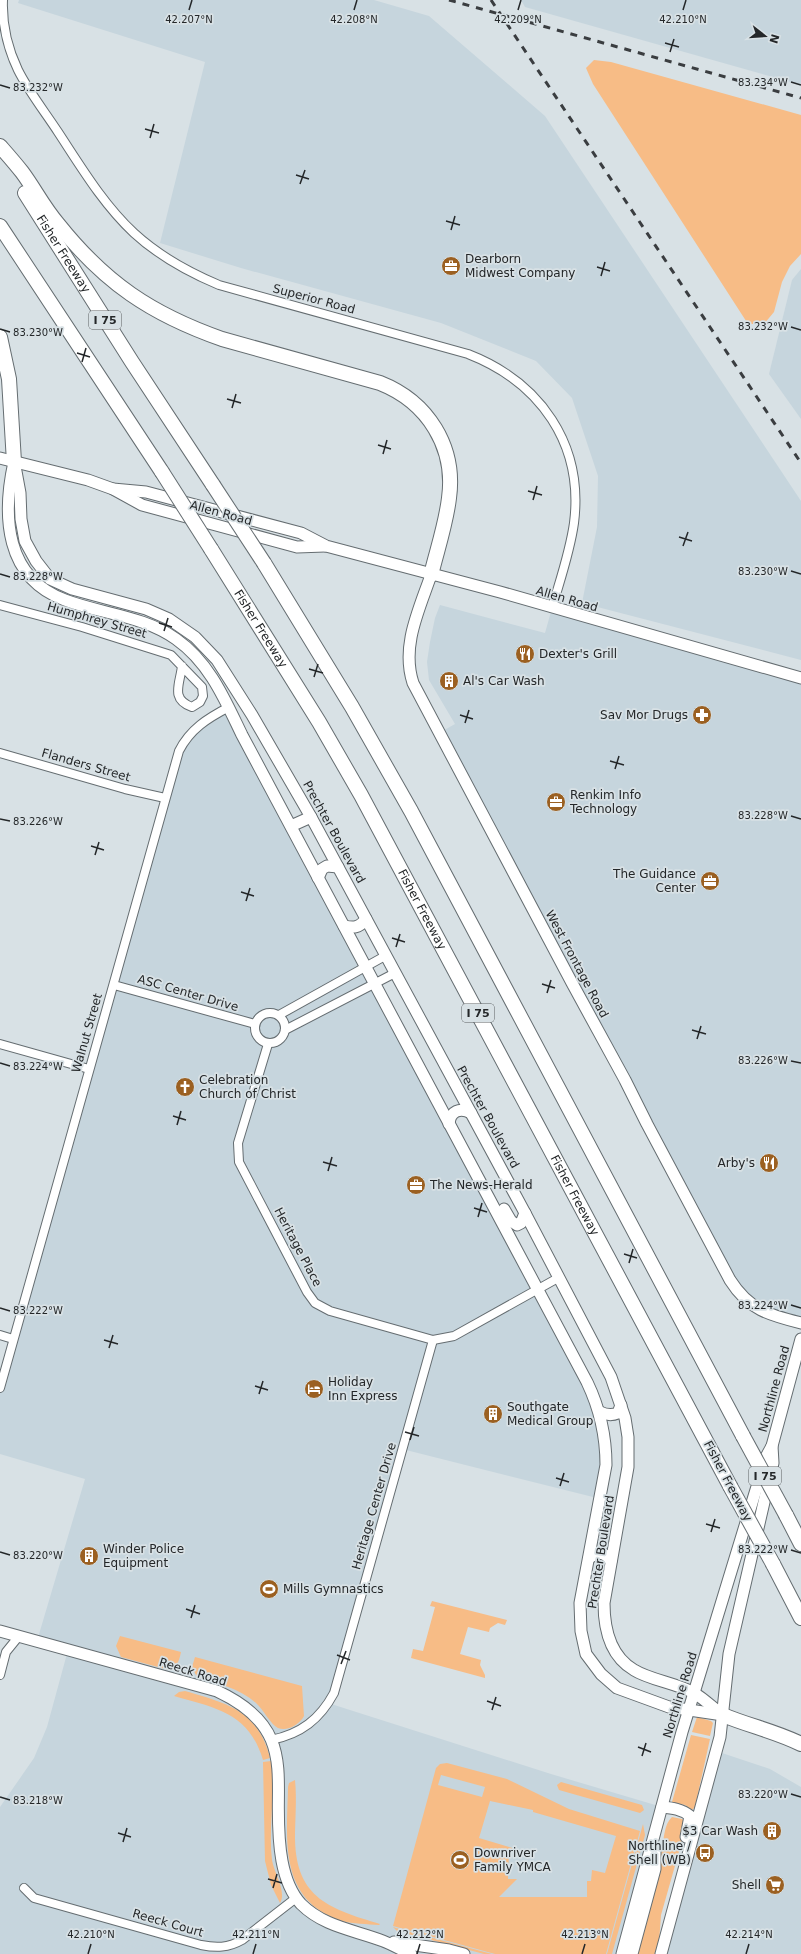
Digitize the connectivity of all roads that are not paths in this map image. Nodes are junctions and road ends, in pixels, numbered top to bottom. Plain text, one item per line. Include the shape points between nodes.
1 (3, 0) edge
2 (0, 146) edge
3 (0, 153) edge
4 (0, 226) edge
5 (0, 337) edge
6 (0, 458) edge
7 (14, 462) junction
8 (431, 575) junction
9 (0, 605) edge
10 (552, 608) junction
11 (182, 666) junction
12 (801, 678) edge
13 (229, 707) junction
14 (0, 753) edge
15 (165, 798) junction
16 (311, 817) junction
17 (291, 826) junction
18 (338, 867) junction
19 (318, 878) junction
20 (366, 919) junction
21 (344, 926) junction
22 (385, 956) junction
23 (365, 967) junction
24 (394, 973) junction
25 (374, 984) junction
26 (114, 985) junction
27 (279, 1015) junction
28 (255, 1024) junction
29 (285, 1030) junction
30 (0, 1044) edge
31 (268, 1044) junction
32 (89, 1068) junction
33 (471, 1113) junction
34 (449, 1124) junction
35 (475, 1171) junction
36 (525, 1213) junction
37 (558, 1278) junction
38 (538, 1289) junction
39 (801, 1323) edge
40 (0, 1335) edge
41 (13, 1339) junction
42 (801, 1339) edge
43 (433, 1340) junction
44 (0, 1388) edge
45 (622, 1405) junction
46 (600, 1412) junction
47 (772, 1446) junction
48 (801, 1544) edge
49 (589, 1558) junction
50 (611, 1561) junction
51 (801, 1618) edge
52 (0, 1631) edge
53 (19, 1636) junction
54 (0, 1675) edge
55 (694, 1693) junction
56 (689, 1710) junction
57 (723, 1715) junction
58 (272, 1740) junction
59 (801, 1744) edge
60 (662, 1807) junction
61 (655, 1834) junction
62 (24, 1888) dead end
63 (296, 1898) junction
64 (668, 1931) junction
65 (383, 1941) junction
66 (411, 1954) edge
67 (464, 1954) edge
68 (622, 1954) edge
69 (632, 1954) edge
70 (662, 1954) edge

1 - 10 street, Superior Road via 6,35 24,82 99,194 146,244 190,272 219,285 484,360 513,377 534,396 559,431 570,458 575,486 576,505 572,538
2 - 8 highway via 22,171 57,223 84,255 120,288 143,303 196,330 380,383 415,403 438,431 450,464 450,498
3 - 48 highway, Fisher Freeway / I 75, bridge via 132,362 264,563 352,707 411,811
4 - 51 highway, Fisher Freeway / I 75, bridge via 162,472 312,709 361,795
5 - 7 highway via 8,379
6 - 7 main road, Allen Road
7 - 8 main road, Allen Road via 113,488 142,505 297,547 326,546
7 - 13 main road, Prechter Boulevard via 8,490 10,540 28,576 64,600 142,622 176,639 198,658 214,678
7 - 16 main road, Prechter Boulevard via 25,541 50,579 72,588 146,609 169,619 195,637 217,660
8 - 10 main road, Allen Road
8 - 39 main road, West Frontage Road via 409,644 408,664 413,683 730,1280 747,1302 762,1312
9 - 11 street, Humphrey Street via 165,652 172,655
10 - 12 main road, Allen Road
11 - 11 street, Humphrey Street via 179,699 192,707 200,702 203,696 202,687
13 - 15 street, Walnut Street via 198,726 183,743 174,764
13 - 17 main road, Prechter Boulevard
14 - 15 street, Flanders Street
15 - 26 street, Walnut Street
16 - 17 main road
16 - 18 main road, Prechter Boulevard
17 - 19 main road, Prechter Boulevard
18 - 19 main road via 328,866 322,869
18 - 20 main road, Prechter Boulevard
19 - 21 main road, Prechter Boulevard
20 - 21 main road via 355,928
20 - 22 main road, Prechter Boulevard
21 - 23 main road, Prechter Boulevard
22 - 23 street
22 - 24 main road, Prechter Boulevard
23 - 25 main road, Prechter Boulevard
23 - 27 street
24 - 25 street
24 - 33 main road, Prechter Boulevard
25 - 29 street
25 - 34 main road, Prechter Boulevard
26 - 28 street, ASC Center Drive
26 - 32 street, Walnut Street
27 - 28 street via 264,1014
27 - 29 street
28 - 31 street via 259,1040
29 - 31 street via 278,1042
30 - 32 street
31 - 43 street, Heritage Place via 238,1143 239,1162 307,1292 315,1303 330,1311
32 - 41 street, Walnut Street
33 - 34 main road via 464,1110 456,1111 450,1116
33 - 36 main road, Prechter Boulevard
34 - 35 main road, Prechter Boulevard
35 - 36 main road via 488,1180 514,1224 521,1223
35 - 38 main road, Prechter Boulevard
36 - 37 main road, Prechter Boulevard
37 - 38 street, Heritage Place
37 - 45 main road, Prechter Boulevard via 611,1377
38 - 43 street, Heritage Place via 452,1336
38 - 46 main road, Prechter Boulevard
40 - 41 street
41 - 44 street, Walnut Street
42 - 47 main road, Northline Road
43 - 58 street, Heritage Center Drive via 334,1693 323,1711 308,1725 288,1736
45 - 46 main road via 614,1415
45 - 50 main road, Prechter Boulevard via 628,1437 628,1467
46 - 49 main road, Prechter Boulevard via 606,1446 606,1465
47 - 55 main road, Northline Road via 766,1457
47 - 57 main road, Northline Road via 773,1463 729,1654
49 - 50 main road via 602,1553
49 - 56 main road, Prechter Boulevard via 580,1603 581,1630 586,1654 601,1674 617,1688 669,1707
50 - 55 main road, Prechter Boulevard via 604,1604 608,1641 620,1658 634,1670
52 - 53 main road, Reeck Road
53 - 54 street via 6,1652
53 - 58 main road, Reeck Road via 218,1691 252,1712 266,1727
55 - 56 main road, Northline Road
55 - 57 main road, Prechter Boulevard
56 - 57 main road, Prechter Boulevard
56 - 60 main road, Northline Road
57 - 59 highway via 738,1722 774,1731
57 - 64 main road, Northline Road via 716,1751
58 - 63 main road, Reeck Road via 279,1774 280,1851 286,1880
60 - 61 main road, Northline Road
60 - 64 main road via 674,1808 690,1816 666,1912
61 - 68 main road, Northline Road
61 - 69 main road via 655,1869
62 - 63 street, Reeck Court via 34,1898 219,1948 236,1944
63 - 65 main road, Reeck Road via 323,1921
64 - 70 main road, Northline Road
65 - 66 main road, Reeck Road
65 - 67 main road, Reeck Road

